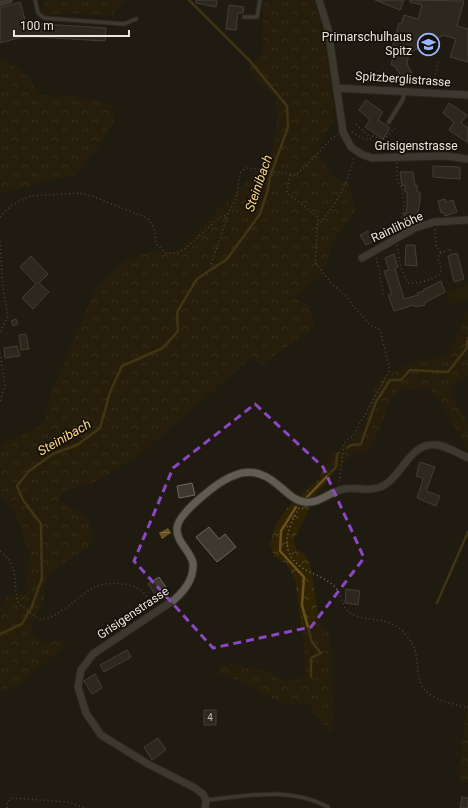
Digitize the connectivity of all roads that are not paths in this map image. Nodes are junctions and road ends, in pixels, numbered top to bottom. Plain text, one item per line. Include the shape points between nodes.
1 (9, 0) edge
2 (35, 0) edge
3 (260, 0) edge
4 (319, 0) edge
5 (0, 3) edge
6 (244, 17) dead end
7 (136, 19) dead end
8 (336, 88) junction
9 (404, 90) junction
10 (468, 95) edge
11 (389, 122) dead end
12 (468, 159) edge
13 (468, 220) edge
14 (362, 258) dead end
15 (468, 458) edge
16 (206, 800) junction
17 (328, 807) edge
18 (205, 808) edge

1 - 5 street
2 - 7 lane via 38,13 44,18 124,24
3 - 6 lane via 257,17
4 - 8 street via 328,30
8 - 9 street, Spitzberglistrasse
8 - 12 street, Grisigenstrasse via 348,144 356,151 372,158 446,156
9 - 10 street, Spitzberglistrasse
9 - 11 lane via 403,99
13 - 14 street, Rainlihöhe via 434,222 415,228
15 - 16 street, Grisigenstrasse via 443,446 429,445 413,453 396,476 384,486 372,489 349,488 314,502 302,502 274,480 256,473 238,474 220,483 187,510 180,519 177,527 178,536 192,560 192,575 187,587 180,595 89,658 79,676 80,696 90,721 107,740 195,788
16 - 17 lane via 284,793 303,796
16 - 18 street

